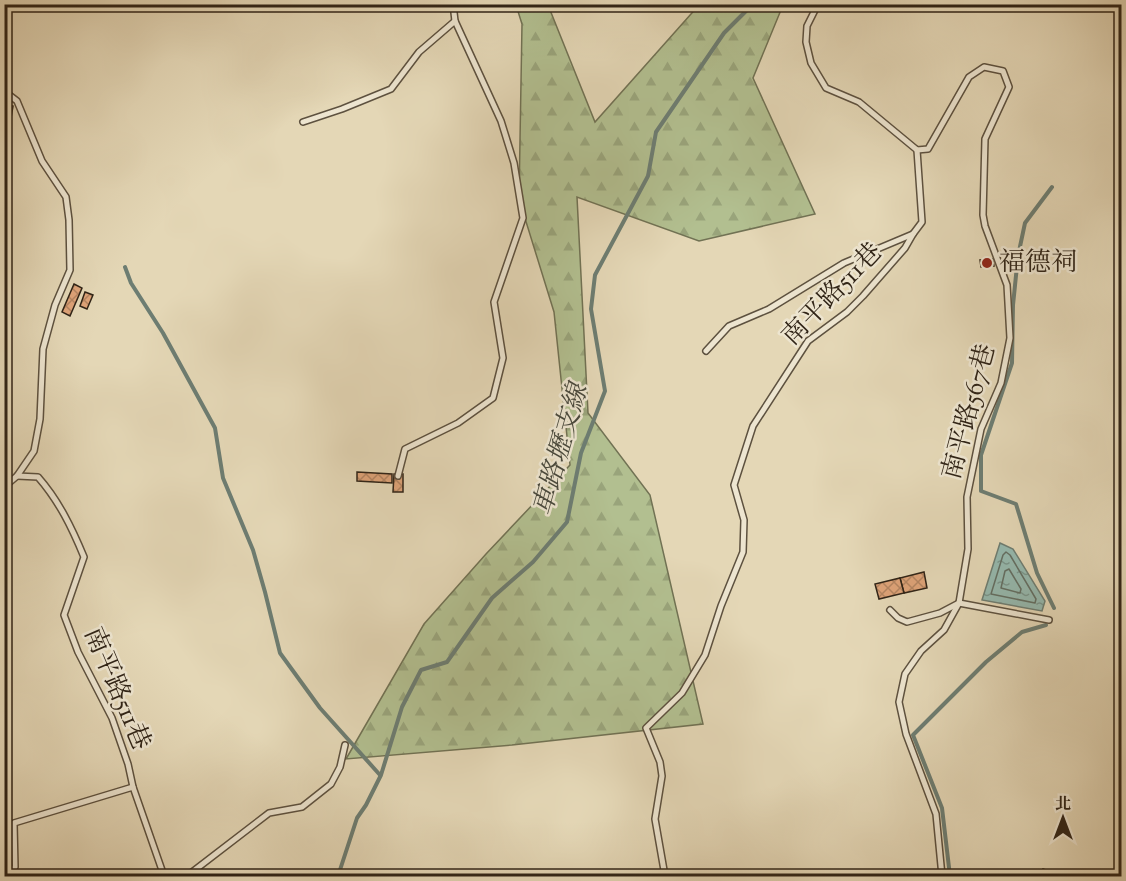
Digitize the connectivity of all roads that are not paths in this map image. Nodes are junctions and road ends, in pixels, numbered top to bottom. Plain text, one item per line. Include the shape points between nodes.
1 (453, 4) edge
2 (818, 4) edge
3 (455, 21) junction
4 (4, 91) edge
5 (303, 122) dead end
6 (916, 150) junction
7 (913, 234) junction
8 (706, 351) dead end
9 (398, 476) dead end
10 (16, 477) junction
11 (4, 487) edge
12 (959, 603) junction
13 (890, 610) dead end
14 (1049, 620) dead end
15 (345, 745) dead end
16 (133, 788) junction
17 (6, 876) edge
18 (164, 876) edge
19 (187, 876) edge
20 (665, 876) edge
21 (942, 876) edge

1 - 3 lane
2 - 6 lane via 807,26 806,42 811,63 826,88 859,102
3 - 5 lane via 419,52 391,89
3 - 9 lane via 501,121 514,163 523,218 494,302 503,358 493,398 458,423 405,449
4 - 10 lane via 17,101 42,161 66,197 69,220 70,270 43,349 40,419 34,452
6 - 7 lane via 922,222
6 - 12 lane, 南平路567巷 via 928,149 969,78 984,67 1003,71 1009,87 985,139 983,214 1007,285 1010,338 1001,383 981,429 967,497 968,549
7 - 8 lane via 844,263 769,309 729,326
7 - 20 lane, 南平路511巷 via 863,296 808,341 753,426 734,485 744,520 743,552 705,655 682,693 646,728 662,776 655,819
10 - 11 lane
10 - 16 lane, 南平路511巷 via 38,477 47,487 69,521 84,557 64,615 112,718
12 - 13 lane via 907,622
12 - 14 lane
12 - 21 lane, 南平路567巷 via 944,630 921,651 905,674 898,702 936,814
15 - 19 lane via 331,784 302,807 269,813
16 - 17 lane via 14,823 15,867
16 - 18 lane, 南平路511巷

